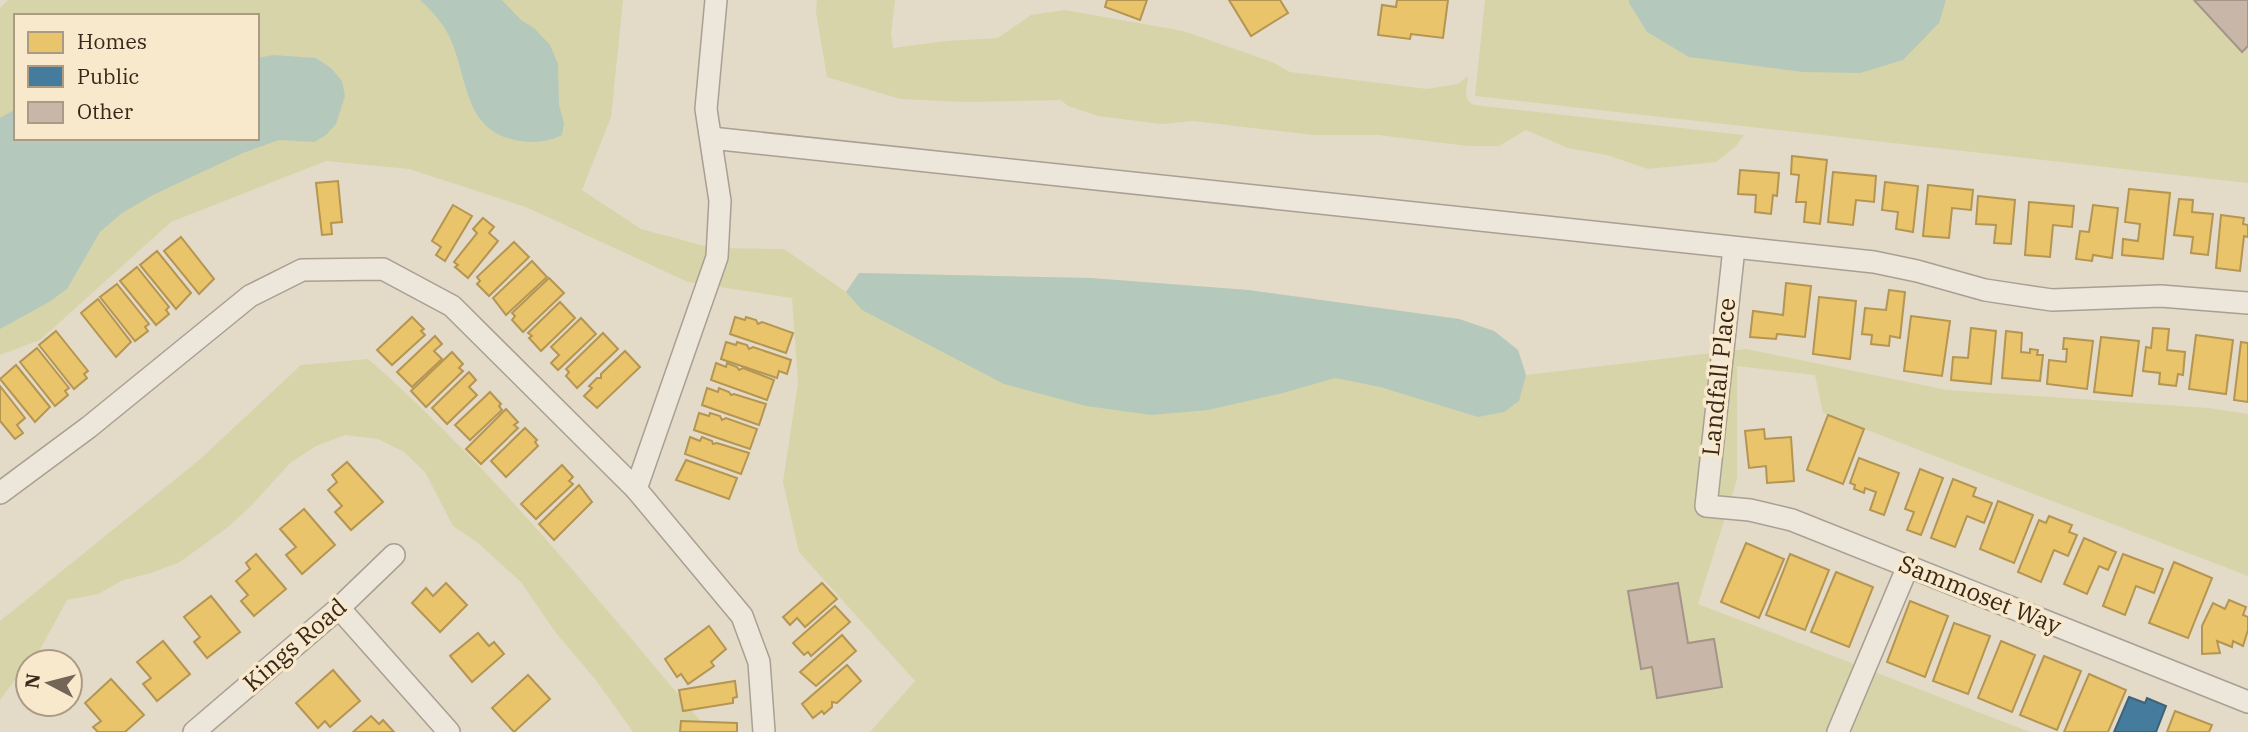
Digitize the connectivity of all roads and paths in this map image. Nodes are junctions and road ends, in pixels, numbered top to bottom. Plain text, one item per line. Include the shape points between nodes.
1 (716, 0) edge
2 (711, 138) junction
3 (1734, 248) junction
4 (2248, 303) edge
5 (636, 489) junction
6 (0, 493) edge
7 (1706, 506) joint
8 (394, 555) dead end
9 (1908, 566) junction
10 (339, 608) junction
11 (2248, 702) edge
12 (194, 732) edge
13 (449, 732) edge
14 (764, 732) edge
15 (1838, 732) edge

1 - 2 street via 706,109
2 - 3 street
2 - 5 street via 720,201 717,257
3 - 4 street via 1874,262 1985,290 2052,300 2161,296
3 - 7 street, Landfall Place
5 - 6 street via 452,306 383,269 302,270 250,296 89,428
5 - 14 street via 742,616 760,662
7 - 9 street, Sammoset Way via 1772,514
8 - 10 street, Kings Road
9 - 11 street, Sammoset Way
9 - 15 street
10 - 12 street, Kings Road
10 - 13 street

